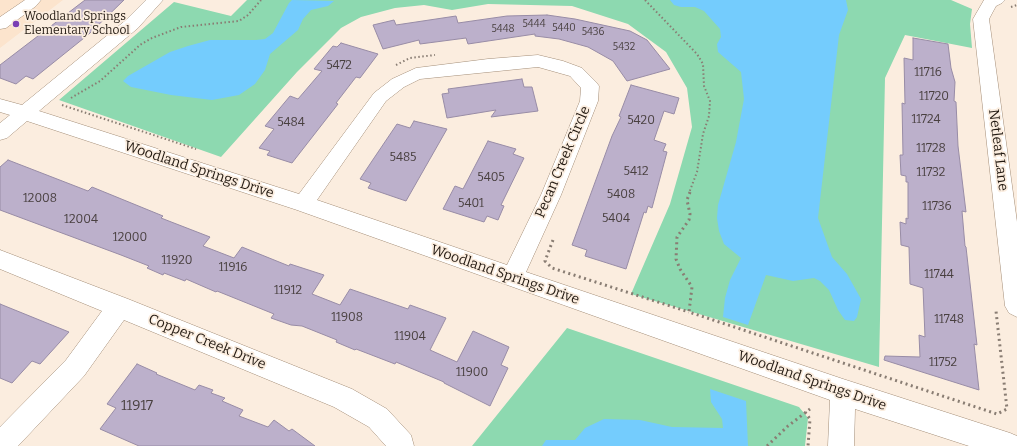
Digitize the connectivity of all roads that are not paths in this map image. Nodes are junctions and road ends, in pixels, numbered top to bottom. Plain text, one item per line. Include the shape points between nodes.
1 (33, 0) edge
2 (155, 0) edge
3 (997, 0) edge
4 (0, 24) edge
5 (0, 105) edge
6 (24, 113) junction
7 (0, 133) edge
8 (303, 204) junction
9 (0, 259) edge
10 (1015, 271) edge
11 (512, 278) junction
12 (120, 306) junction
13 (1017, 306) edge
14 (843, 392) junction
15 (402, 444) dead end
16 (0, 446) edge
17 (841, 446) edge
18 (1010, 446) edge

1 - 4 street
2 - 6 street via 132,24
3 - 10 street, Netleaf Lane via 990,3 981,19
5 - 6 street, Woodland Springs Drive
6 - 7 street
6 - 8 street, Woodland Springs Drive
8 - 11 street, Woodland Springs Drive
8 - 11 street, Pecan Creek Circle via 380,97 398,83 416,74 488,64 538,61 557,65 576,72 590,86 589,101 552,195
9 - 12 street, Copper Creek Drive
10 - 13 street, Netleaf Lane
11 - 14 street, Woodland Springs Drive
12 - 15 street, Copper Creek Drive via 343,398 378,418
12 - 16 street via 75,368
14 - 17 street
14 - 18 street, Woodland Springs Drive

